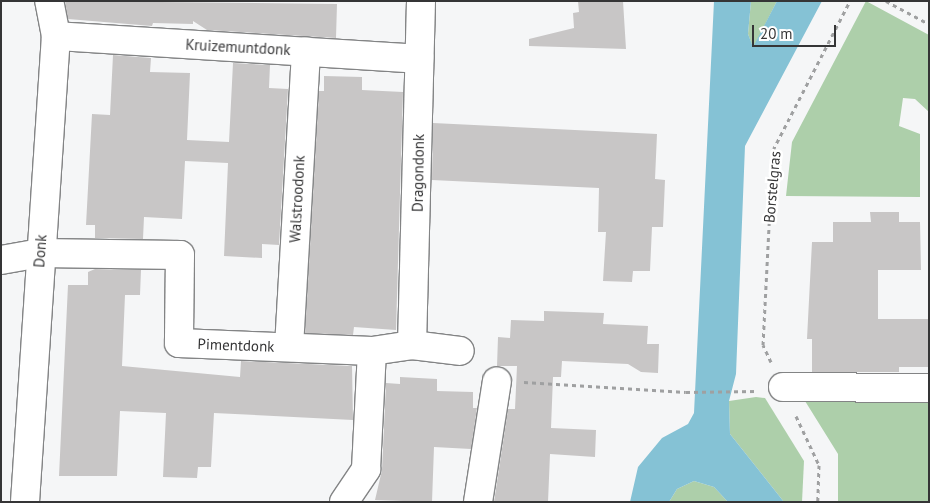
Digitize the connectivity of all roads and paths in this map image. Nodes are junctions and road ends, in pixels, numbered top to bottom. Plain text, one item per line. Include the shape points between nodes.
1 (49, 1) edge
2 (421, 1) edge
3 (850, 1) edge
4 (886, 1) edge
5 (929, 24) edge
6 (56, 36) junction
7 (306, 51) junction
8 (419, 59) junction
9 (40, 253) junction
10 (1, 260) edge
11 (412, 345) junction
12 (289, 347) junction
13 (460, 350) dead end
14 (372, 351) junction
15 (497, 381) joint
16 (783, 387) junction
17 (929, 388) edge
18 (744, 394) dead end
19 (25, 502) edge
20 (344, 502) edge
21 (478, 502) edge
22 (818, 502) edge

1 - 6 street, Donk
2 - 8 street, Dragondonk
3 - 16 path, Borstelgras via 773,150 763,345
4 - 5 path
6 - 7 street, Kruizemuntdonk
6 - 9 street, Donk
7 - 8 street, Kruizemuntdonk
7 - 12 street, Walstroodonk
8 - 11 street, Dragondonk
9 - 10 street
9 - 12 street, Pimentdonk via 180,255 179,343
9 - 19 street, Donk
11 - 13 street, Pimentdonk
11 - 14 street, Pimentdonk
12 - 14 street, Pimentdonk
14 - 20 street via 366,469
15 - 18 path
15 - 21 street
16 - 17 street
16 - 22 path, Borstelgras via 819,465

